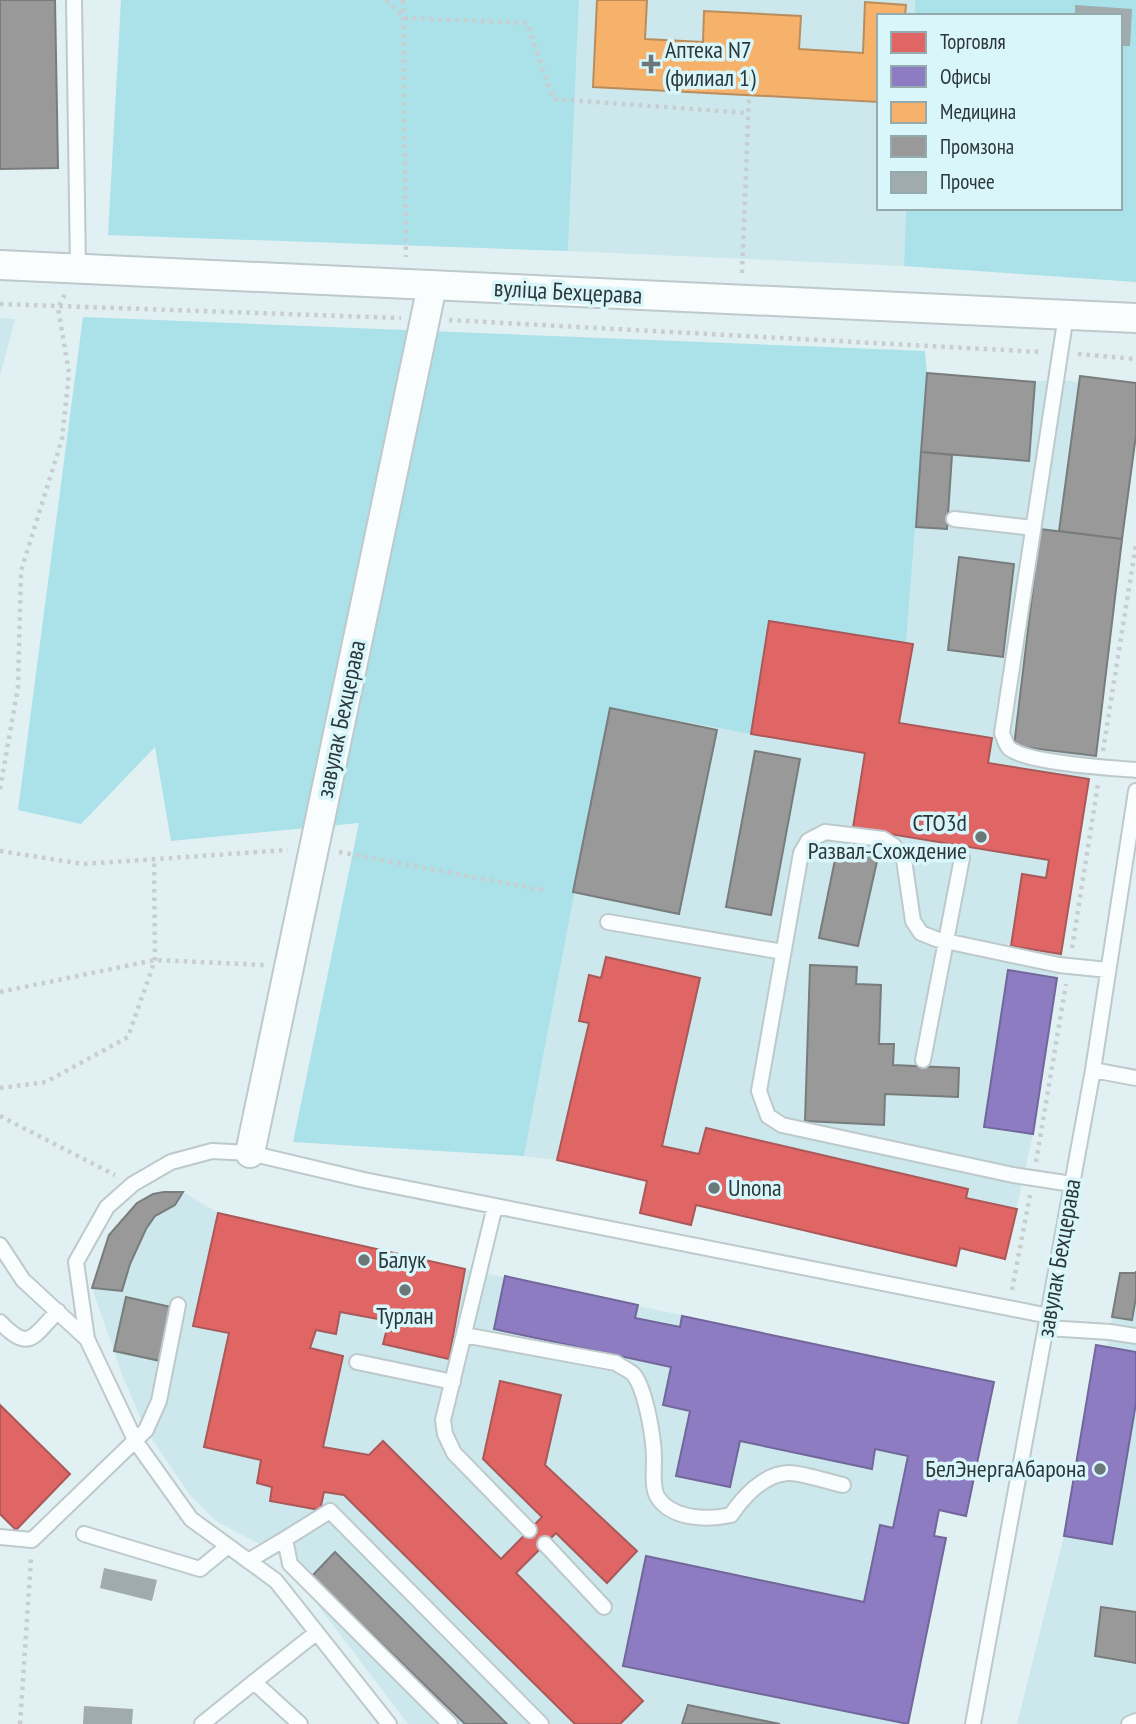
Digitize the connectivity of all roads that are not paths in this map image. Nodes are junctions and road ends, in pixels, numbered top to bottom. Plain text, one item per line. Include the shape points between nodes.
1 (74, 0) edge
2 (0, 265) edge
3 (78, 269) junction
4 (432, 286) junction
5 (1066, 315) junction
6 (1136, 318) edge
7 (954, 519) dead end
8 (1033, 528) junction
9 (1136, 770) edge
10 (1136, 791) edge
11 (962, 858) dead end
12 (608, 922) dead end
13 (945, 941) junction
14 (783, 952) junction
15 (1108, 970) junction
16 (923, 1060) dead end
17 (1093, 1070) junction
18 (1136, 1078) edge
19 (250, 1153) junction
20 (1072, 1184) junction
21 (495, 1206) junction
22 (0, 1245) edge
23 (178, 1305) dead end
24 (58, 1311) junction
25 (0, 1322) edge
26 (1048, 1322) junction
27 (464, 1335) junction
28 (1136, 1336) edge
29 (87, 1339) junction
30 (357, 1362) dead end
31 (453, 1382) junction
32 (136, 1442) junction
33 (843, 1485) dead end
34 (529, 1530) dead end
35 (83, 1534) dead end
36 (0, 1536) edge
37 (285, 1539) junction
38 (545, 1544) dead end
39 (228, 1546) junction
40 (248, 1561) junction
41 (604, 1607) dead end
42 (316, 1633) junction
43 (254, 1682) junction
44 (1136, 1721) edge
45 (202, 1724) edge
46 (300, 1724) edge
47 (389, 1724) edge
48 (450, 1724) edge
49 (541, 1724) edge
50 (972, 1724) edge
51 (1129, 1724) edge

1 - 3 lane
2 - 3 street, вуліца Бехцерава
3 - 4 street, вуліца Бехцерава
4 - 5 street, вуліца Бехцерава
4 - 19 street, завулак Бехцерава
5 - 6 street, вуліца Бехцерава
5 - 8 lane
7 - 8 lane
8 - 9 lane via 1002,733 1008,748 1023,755
10 - 15 lane, завулак Бехцерава
11 - 13 lane
12 - 14 lane
13 - 14 lane via 921,933 913,921 904,860 894,846 883,839 825,832 808,841 801,853
13 - 15 lane
13 - 16 lane
14 - 20 lane via 759,1091 768,1116 782,1125
15 - 17 lane, завулак Бехцерава
17 - 18 lane
17 - 20 lane, завулак Бехцерава
19 - 21 lane
19 - 29 lane via 212,1151 171,1161 107,1206 76,1262
20 - 26 lane, завулак Бехцерава
21 - 26 lane via 1009,1308
21 - 27 lane
22 - 24 lane via 23,1280
23 - 32 lane via 159,1401
24 - 25 lane via 24,1340 15,1338
24 - 29 lane
26 - 28 lane
26 - 50 lane, завулак Бехцерава
27 - 31 lane
27 - 33 lane via 616,1363 633,1375 654,1453 657,1496 672,1511 693,1517 731,1515 765,1480 788,1473
29 - 32 lane
30 - 31 lane
31 - 34 lane via 443,1420 454,1452
32 - 36 lane via 32,1540
32 - 39 lane via 191,1519
35 - 39 lane via 200,1569
37 - 40 lane
37 - 48 lane via 290,1564
37 - 49 lane via 330,1511
38 - 41 lane
39 - 40 lane
40 - 42 lane via 276,1581
42 - 43 lane
42 - 47 lane
43 - 45 lane
43 - 46 lane
44 - 51 lane

